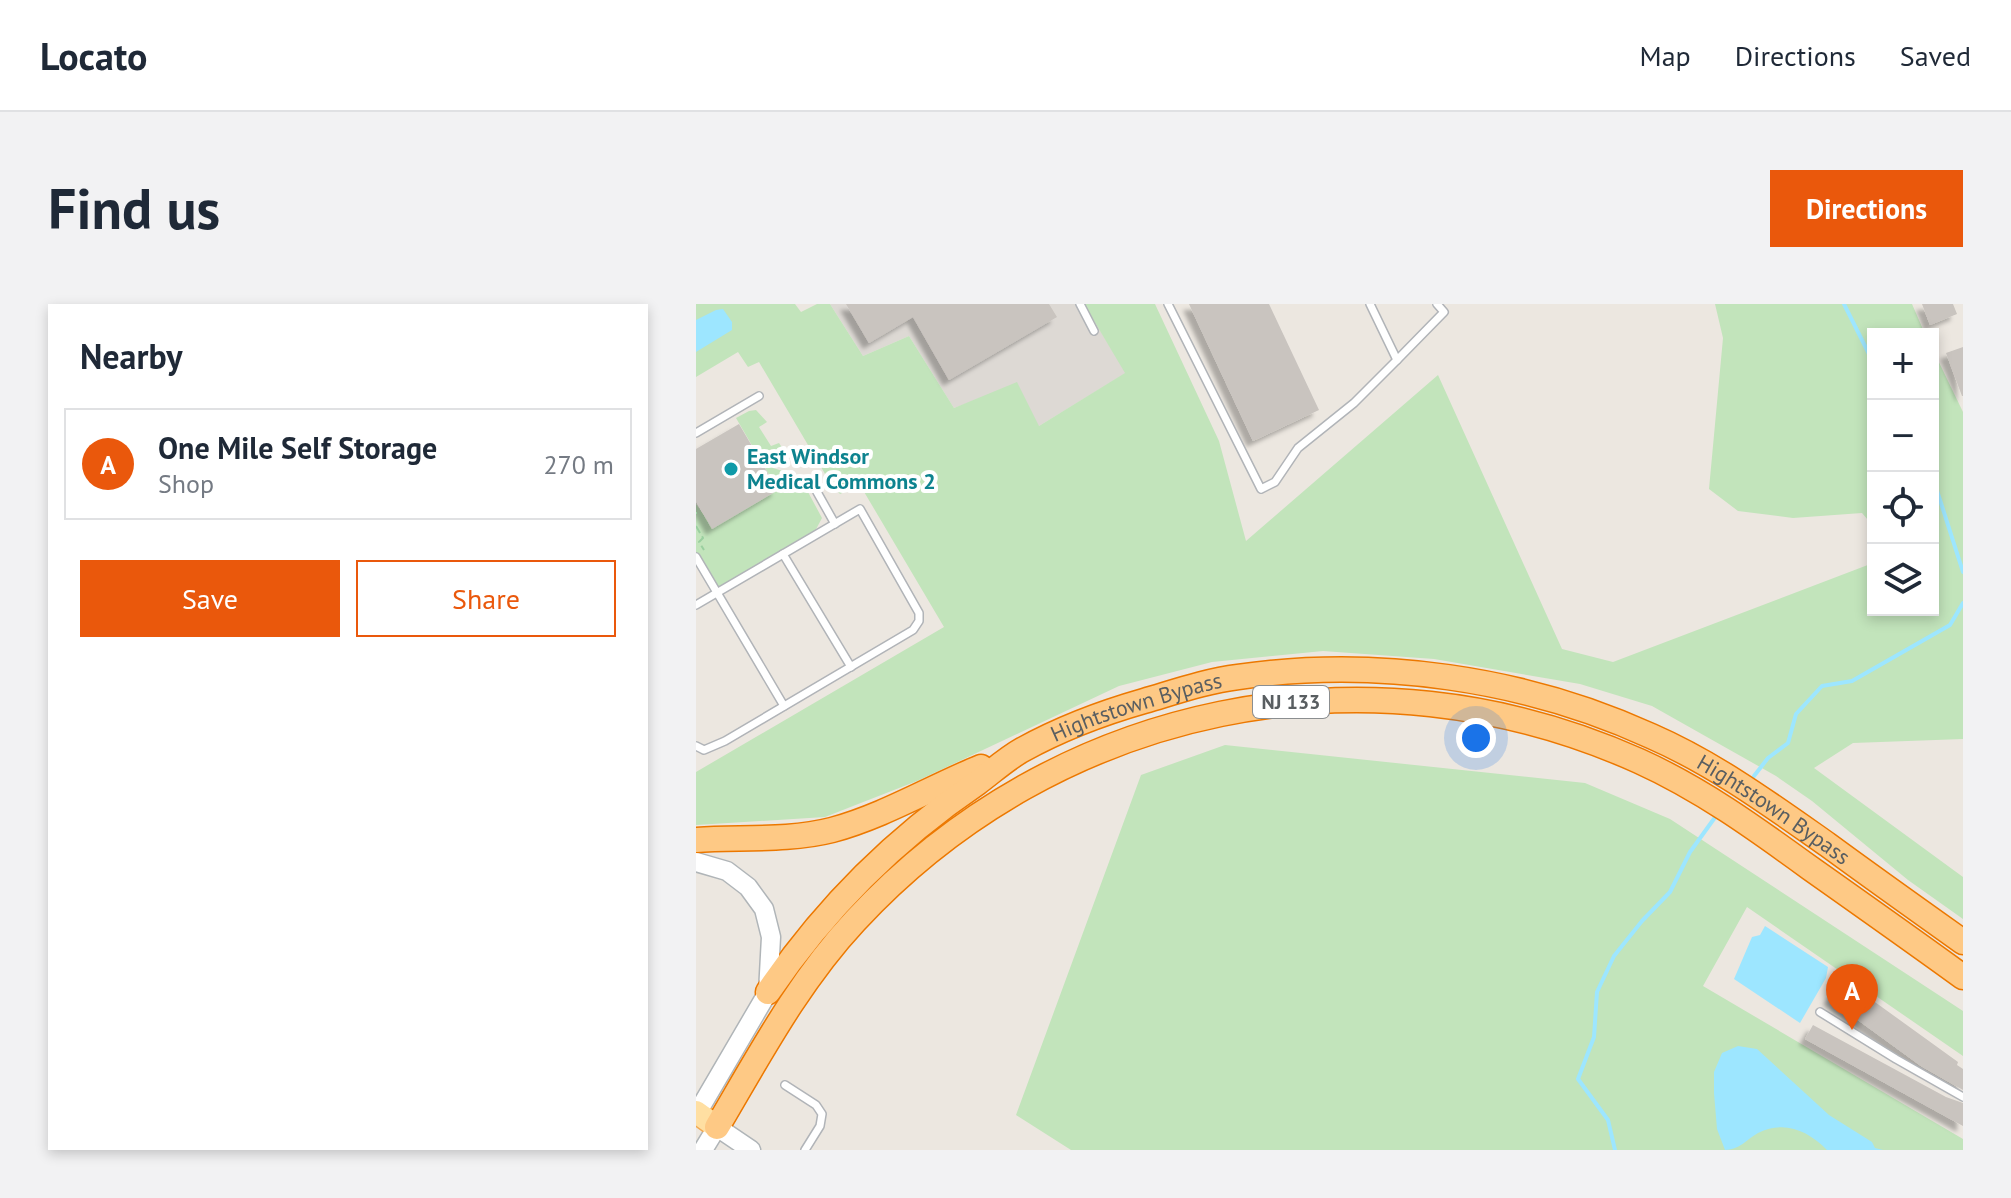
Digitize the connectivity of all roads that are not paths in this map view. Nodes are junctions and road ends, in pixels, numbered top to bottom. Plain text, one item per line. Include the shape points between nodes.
1 (1080, 304) edge
2 (1168, 304) edge
3 (1370, 304) edge
4 (1437, 304) edge
5 (1094, 331) dead end
6 (1397, 360) junction
7 (759, 396) dead end
8 (696, 433) edge
9 (817, 492) dead end
10 (835, 524) junction
11 (783, 554) junction
12 (696, 557) edge
13 (717, 592) junction
14 (696, 605) edge
15 (851, 667) junction
16 (784, 706) junction
17 (696, 746) edge
18 (1020, 751) junction
19 (696, 840) edge
20 (696, 862) edge
21 (1963, 942) edge
22 (1963, 977) edge
23 (768, 992) junction
24 (1820, 1012) dead end
25 (785, 1085) dead end
26 (1963, 1097) edge
27 (701, 1117) edge
28 (703, 1150) edge
29 (751, 1150) edge
30 (805, 1150) edge

1 - 5 lane
2 - 6 lane via 1261,489 1275,482 1298,448
3 - 6 lane
4 - 6 lane via 1444,312
7 - 8 lane
9 - 10 lane
10 - 11 lane
10 - 15 lane via 860,509 919,613 913,630
11 - 13 lane
11 - 15 lane
12 - 13 lane
13 - 14 lane
13 - 16 lane
15 - 16 lane
16 - 17 lane via 713,748
18 - 19 highway via 852,824 810,834
18 - 21 highway, Hightstown Bypass / NJ 133 via 1119,708 1234,677 1371,671 1493,684 1605,716 1698,759 1763,799
18 - 23 highway, Hightstown Bypass / NJ 133 via 885,853 818,923
20 - 23 main road via 738,878 764,909 771,937
22 - 27 highway, Hightstown Bypass / NJ 133 via 1737,815 1606,747 1522,720 1429,703 1288,703 1207,716 1128,739 1011,794 949,836 884,891 823,960
23 - 27 main road, Hightstown Bypass / NJ 133
24 - 26 lane
25 - 30 lane via 822,1114
27 - 28 main road
27 - 29 main road

